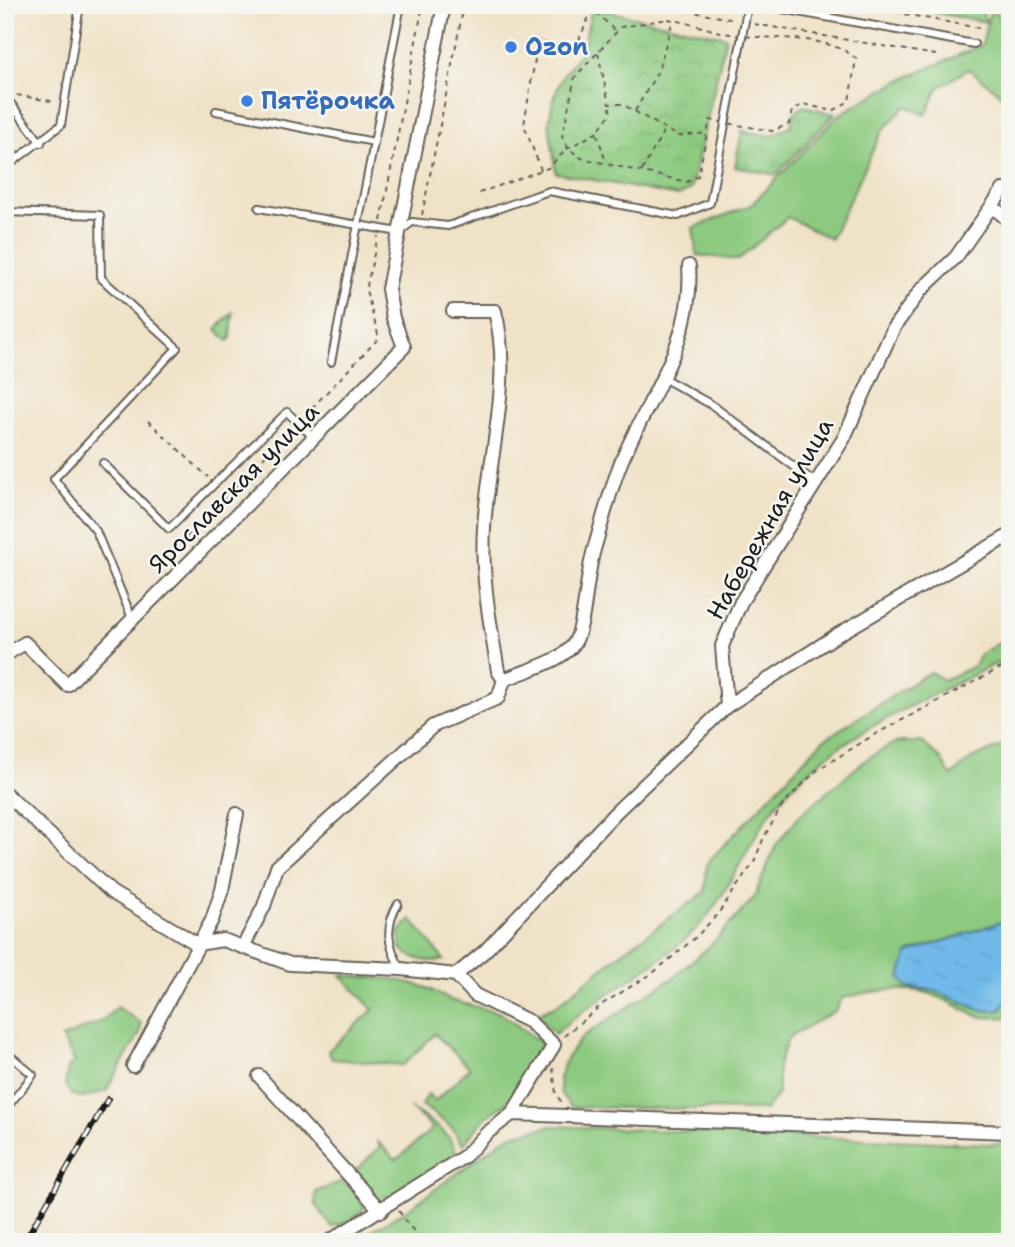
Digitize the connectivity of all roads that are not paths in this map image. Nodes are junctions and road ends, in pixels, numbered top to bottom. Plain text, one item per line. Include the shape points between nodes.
1 (80, 5) edge
2 (401, 5) edge
3 (444, 5) edge
4 (748, 5) edge
5 (760, 5) edge
6 (974, 44) dead end
7 (5, 96) edge
8 (216, 111) dead end
9 (374, 142) junction
10 (41, 143) junction
11 (5, 168) edge
12 (1003, 190) dead end
13 (992, 206) junction
14 (258, 208) dead end
15 (5, 212) edge
16 (358, 226) junction
17 (1010, 226) edge
18 (399, 232) junction
19 (689, 267) dead end
20 (453, 311) dead end
21 (331, 362) dead end
22 (665, 379) junction
23 (314, 438) junction
24 (103, 463) dead end
25 (816, 483) junction
26 (1010, 535) edge
27 (133, 619) junction
28 (5, 655) edge
29 (504, 680) junction
30 (727, 706) junction
31 (5, 793) edge
32 (237, 814) dead end
33 (398, 904) dead end
34 (197, 944) junction
35 (243, 947) junction
36 (401, 969) junction
37 (456, 975) junction
38 (5, 1051) edge
39 (133, 1066) dead end
40 (259, 1076) dead end
41 (5, 1110) edge
42 (512, 1114) junction
43 (1010, 1132) edge
44 (381, 1210) junction
45 (328, 1242) edge

1 - 10 lane via 61,125
2 - 9 lane
3 - 18 street
4 - 18 lane via 710,203 678,216 549,191 448,226 412,222
5 - 6 lane
7 - 10 lane
8 - 9 lane
9 - 16 lane
10 - 11 lane
12 - 13 street, Набережная улица
13 - 17 street
13 - 25 street, Набережная улица via 956,257 921,290 894,327 844,438
14 - 16 lane
15 - 27 lane via 100,215 101,278 177,348 54,479 96,531
16 - 18 lane
16 - 21 lane
18 - 23 street, Ярославская улица via 388,289 404,347
19 - 22 street via 691,293
20 - 29 street via 495,311 500,328 499,410 487,487 483,565 498,671
22 - 25 lane via 712,405
22 - 29 street via 621,464 590,561 576,640 565,655
23 - 24 lane via 287,412 169,529
23 - 27 street, Ярославская улица
25 - 30 street, Набережная улица via 741,602 722,646
26 - 30 street via 837,635
27 - 28 street, Ярославская улица via 67,685 25,643
29 - 35 street via 498,698 432,726 277,867
30 - 37 street
31 - 34 street via 111,892
32 - 34 street via 222,890 212,920
33 - 36 lane via 390,918 388,946
34 - 35 street via 223,940
34 - 39 street
35 - 36 street via 290,964
36 - 37 street
37 - 42 street via 475,995 530,1022 554,1045
38 - 41 lane via 33,1074
40 - 44 street
42 - 43 street
42 - 44 street via 465,1156
44 - 45 street

